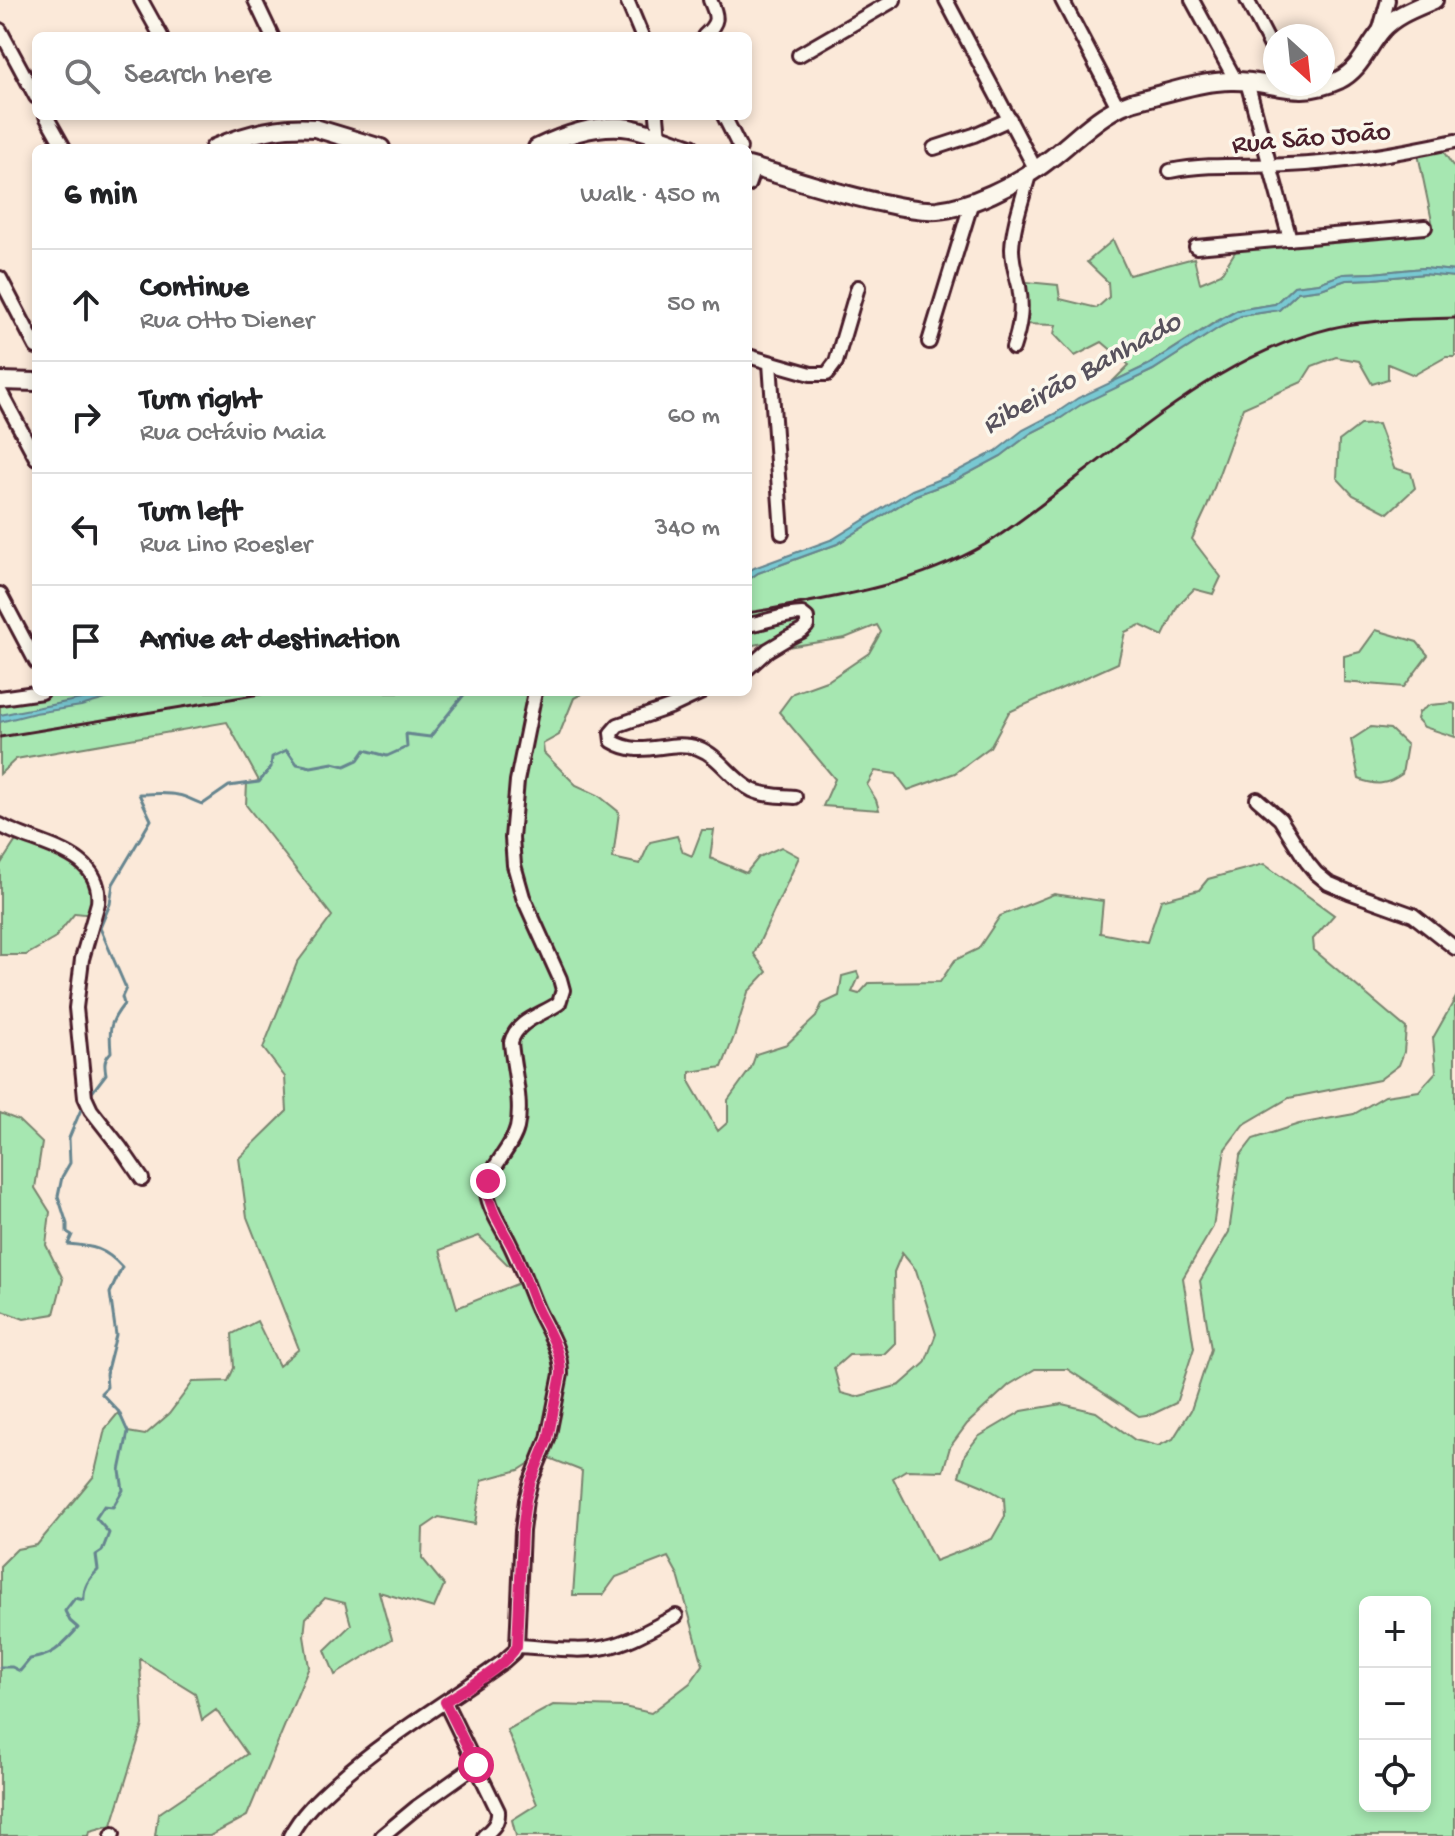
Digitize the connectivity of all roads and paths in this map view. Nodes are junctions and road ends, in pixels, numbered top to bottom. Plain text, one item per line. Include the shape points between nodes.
1 (141, 0) edge
2 (255, 0) edge
3 (627, 0) edge
4 (710, 0) edge
5 (894, 0) edge
6 (946, 0) edge
7 (1062, 0) edge
8 (1192, 0) edge
9 (1247, 0) edge
10 (1388, 0) edge
11 (1434, 0) edge
12 (0, 30) edge
13 (1263, 31) edge
14 (159, 32) edge
15 (269, 32) edge
16 (640, 32) edge
17 (708, 32) edge
18 (1379, 33) junction
19 (799, 55) dead end
20 (1241, 81) junction
21 (1335, 81) edge
22 (1263, 84) edge
23 (32, 90) edge
24 (1118, 107) junction
25 (1010, 119) junction
26 (48, 120) edge
27 (657, 120) edge
28 (726, 120) edge
29 (312, 122) edge
30 (659, 137) junction
31 (1455, 141) edge
32 (62, 144) edge
33 (225, 144) edge
34 (370, 144) edge
35 (548, 144) edge
36 (677, 144) edge
37 (738, 144) edge
38 (934, 148) dead end
39 (1270, 166) junction
40 (752, 167) edge
41 (1170, 171) dead end
42 (1033, 172) junction
43 (972, 201) junction
44 (1425, 227) dead end
45 (1290, 239) junction
46 (1196, 247) dead end
47 (0, 278) edge
48 (858, 287) dead end
49 (32, 339) edge
50 (929, 342) dead end
51 (1013, 348) dead end
52 (752, 357) edge
53 (770, 363) junction
54 (0, 381) edge
55 (32, 382) edge
56 (0, 391) edge
57 (32, 451) edge
58 (782, 533) dead end
59 (0, 594) edge
60 (752, 624) edge
61 (32, 654) edge
62 (752, 664) edge
63 (32, 693) edge
64 (534, 696) edge
65 (693, 696) edge
66 (0, 698) edge
67 (795, 797) dead end
68 (1257, 799) dead end
69 (0, 825) edge
70 (1455, 948) edge
71 (142, 1179) dead end
72 (676, 1616) dead end
73 (517, 1646) junction
74 (445, 1702) junction
75 (476, 1765) junction
76 (290, 1836) edge
77 (382, 1836) edge
78 (484, 1836) edge

1 - 14 street
2 - 15 street
3 - 16 street
4 - 17 street via 716,21
5 - 19 street
6 - 25 street
7 - 24 street
8 - 20 street
9 - 13 street
10 - 18 street
11 - 18 street
12 - 23 street
18 - 21 street via 1354,70
20 - 22 street
20 - 24 street via 1216,82
20 - 39 street
24 - 42 street
25 - 38 street
25 - 42 street
26 - 32 street
27 - 30 street
28 - 37 street
29 - 33 street
29 - 34 street
30 - 35 street via 608,128
30 - 36 street
31 - 39 street, Rua São João
39 - 41 street, Rua São João
39 - 45 street
40 - 43 street via 899,207 934,210
42 - 43 street
42 - 51 street via 1013,240 1021,312
43 - 50 street
44 - 45 street
45 - 46 street
47 - 49 street
48 - 53 street via 836,362 827,374
52 - 53 street
53 - 58 street
54 - 55 street
56 - 57 street
59 - 61 street
60 - 62 street via 790,614 807,618 802,631
63 - 66 street
64 - 73 street via 514,808 514,865 563,990 559,1003 513,1033 517,1126 488,1181 487,1197 553,1337 561,1374 548,1439 526,1500
65 - 67 street via 618,725 612,741 639,751 694,747 753,790
68 - 70 street via 1280,819 1307,862 1328,883 1413,915
69 - 71 street via 75,857 96,883 98,903 82,959 76,1008 86,1103
72 - 73 street via 607,1647
73 - 74 street
74 - 75 street
74 - 76 street via 349,1771 307,1811
75 - 77 street
75 - 78 street via 498,1818

